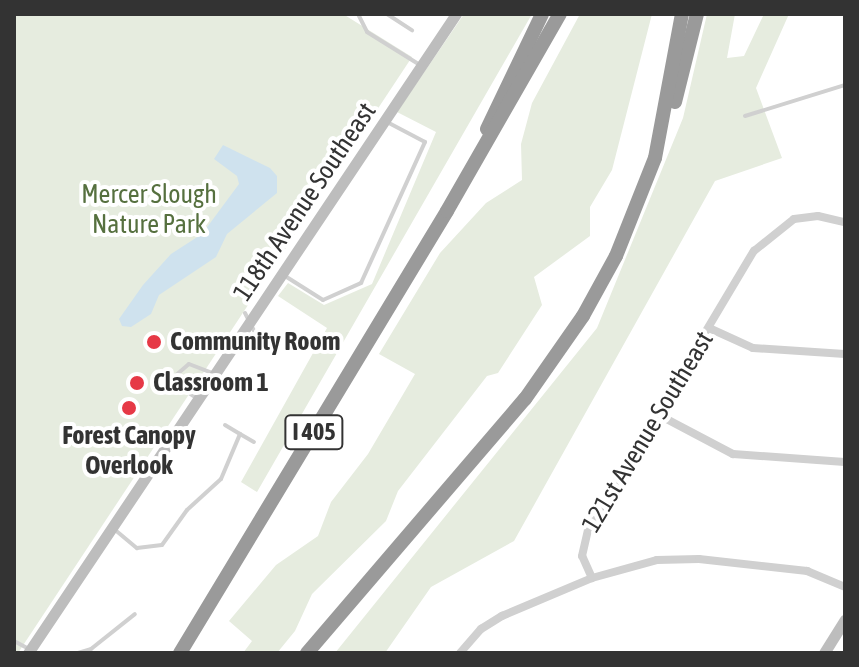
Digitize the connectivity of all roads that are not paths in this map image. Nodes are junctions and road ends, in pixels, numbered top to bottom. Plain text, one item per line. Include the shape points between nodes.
1 (358, 14) edge
2 (387, 14) edge
3 (456, 14) edge
4 (542, 14) edge
5 (560, 14) edge
6 (682, 14) edge
7 (697, 14) edge
8 (412, 30) dead end
9 (422, 66) junction
10 (845, 85) edge
11 (745, 116) dead end
12 (385, 121) junction
13 (660, 139) junction
14 (447, 211) junction
15 (845, 222) edge
16 (283, 274) junction
17 (249, 316) junction
18 (709, 328) junction
19 (277, 351) dead end
20 (845, 354) edge
21 (215, 375) junction
22 (198, 399) junction
23 (657, 414) junction
24 (225, 425) dead end
25 (240, 434) junction
26 (254, 442) dead end
27 (845, 462) edge
28 (112, 527) junction
29 (592, 578) junction
30 (845, 587) edge
31 (135, 614) dead end
32 (845, 620) edge
33 (14, 641) edge
34 (32, 652) edge
35 (78, 653) edge
36 (180, 653) edge
37 (307, 653) edge
38 (460, 653) edge
39 (824, 653) edge

1 - 9 lane via 367,32
2 - 8 lane
3 - 9 street, 118th Avenue Southeast
4 - 14 highway
5 - 14 highway, I 405
6 - 13 highway
7 - 13 highway via 683,78
9 - 12 street, 118th Avenue Southeast
10 - 11 lane
12 - 16 street, 118th Avenue Southeast
12 - 16 lane via 425,142 361,283 323,300
13 - 37 highway via 616,256 571,337 525,399
14 - 36 highway, I 405
15 - 18 street, 121st Avenue Southeast via 804,217 782,225 764,240
16 - 17 street, 118th Avenue Southeast
17 - 19 lane via 258,338
17 - 21 street, 118th Avenue Southeast
18 - 20 street via 753,348
18 - 23 street, 121st Avenue Southeast
21 - 22 street, 118th Avenue Southeast
21 - 22 lane via 189,364 175,376 177,385
22 - 28 street, 118th Avenue Southeast
23 - 27 street via 733,454
23 - 29 street, 121st Avenue Southeast via 584,538 582,556
24 - 25 lane
25 - 26 lane
25 - 28 lane via 221,479 187,510 162,545 137,548
28 - 34 street, 118th Avenue Southeast
29 - 30 street via 657,560 699,559 807,571
29 - 38 street via 502,616 481,629
31 - 35 lane via 91,649
32 - 39 street
33 - 34 lane

